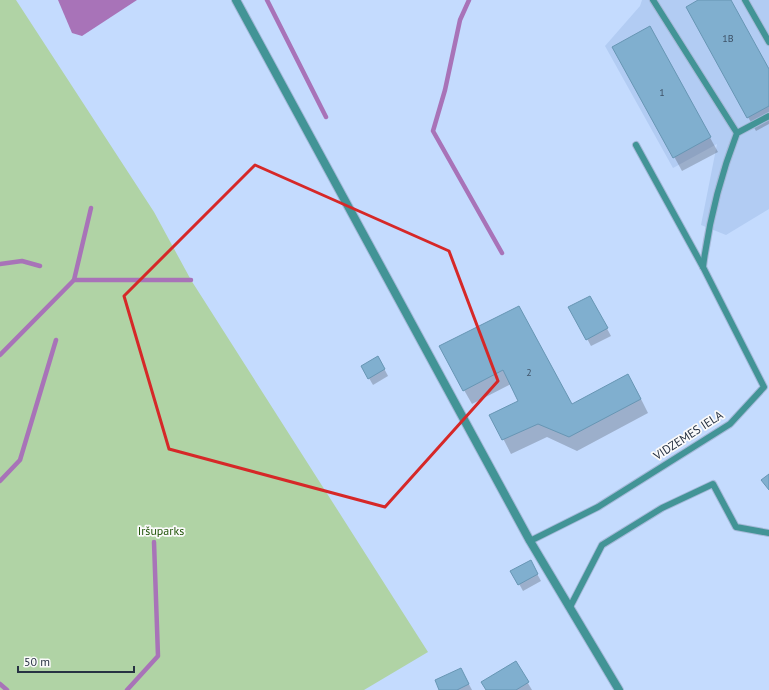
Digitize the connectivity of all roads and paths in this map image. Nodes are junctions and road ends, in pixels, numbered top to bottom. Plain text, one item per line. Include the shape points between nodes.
1 (236, 0) edge
2 (653, 0) edge
3 (745, 0) edge
4 (769, 42) edge
5 (769, 116) edge
6 (737, 133) junction
7 (636, 145) dead end
8 (703, 267) junction
9 (769, 533) edge
10 (530, 541) junction
11 (570, 607) junction
12 (618, 690) edge

1 - 10 street
2 - 6 lane
3 - 4 lane
5 - 6 lane
6 - 8 lane via 724,166 709,225
7 - 8 lane, VIDZEMES IELA
8 - 10 lane, VIDZEMES IELA via 764,387 730,424 598,508
9 - 11 lane via 736,527 713,484 662,508 602,545
10 - 11 street
11 - 12 street

